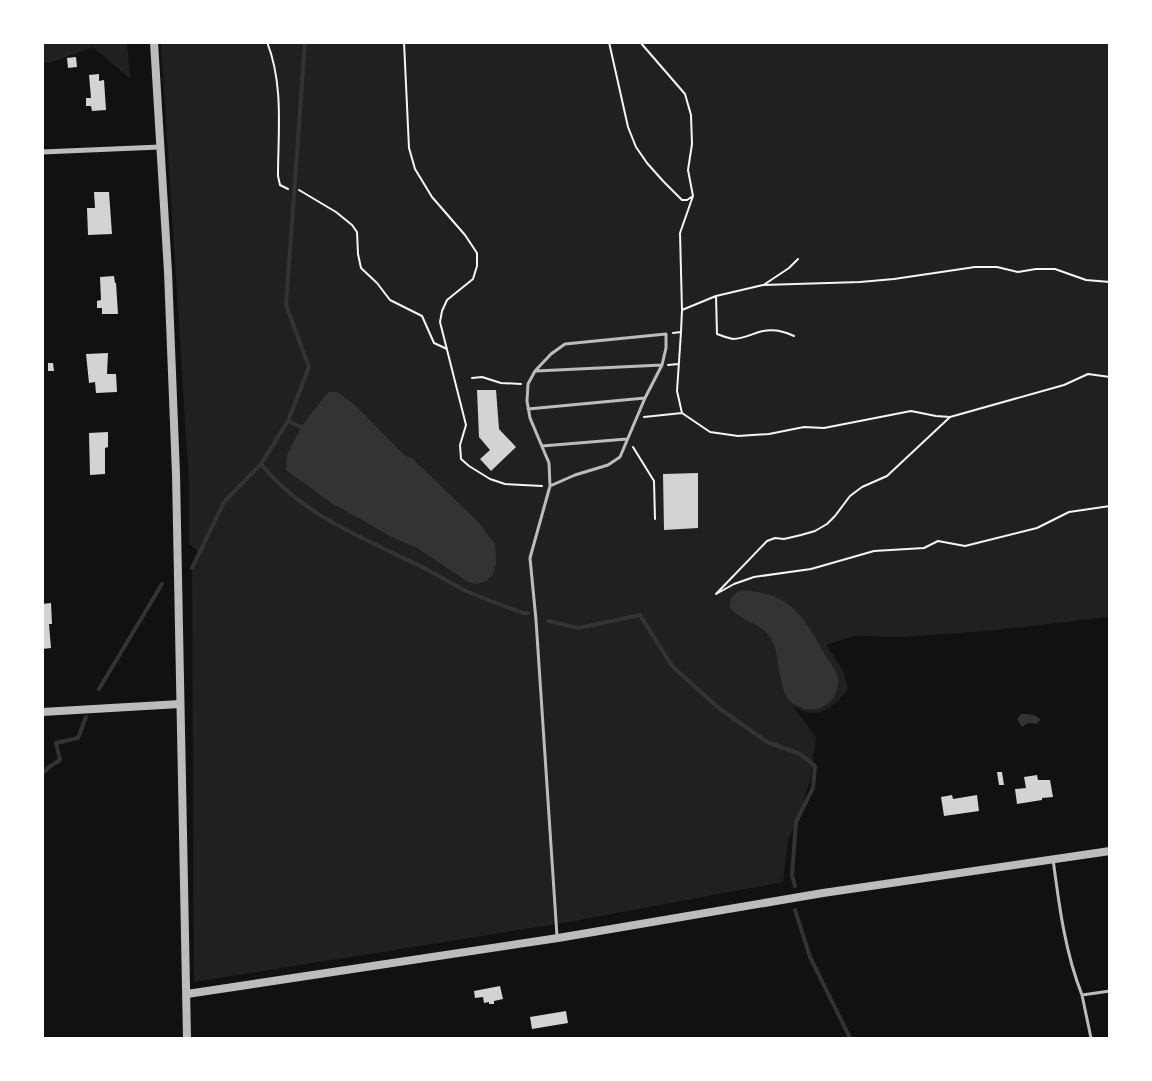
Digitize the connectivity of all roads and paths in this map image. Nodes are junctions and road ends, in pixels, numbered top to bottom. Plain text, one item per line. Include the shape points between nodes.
1 (154, 42) edge
2 (267, 42) edge
3 (404, 42) edge
4 (609, 42) edge
5 (640, 42) edge
6 (160, 147) junction
7 (42, 152) edge
8 (288, 189) dead end
9 (299, 190) dead end
10 (692, 196) junction
11 (798, 259) dead end
12 (1110, 282) edge
13 (763, 285) junction
14 (716, 296) junction
15 (682, 310) junction
16 (681, 332) junction
17 (666, 334) junction
18 (794, 336) dead end
19 (447, 349) junction
20 (662, 365) junction
21 (535, 371) junction
22 (1110, 377) edge
23 (472, 378) dead end
24 (528, 384) junction
25 (646, 398) junction
26 (528, 409) junction
27 (682, 412) junction
28 (638, 417) junction
29 (950, 417) junction
30 (627, 439) junction
31 (542, 446) junction
32 (550, 486) junction
33 (1110, 506) edge
34 (655, 519) dead end
35 (180, 704) junction
36 (42, 712) edge
37 (1110, 851) edge
38 (1052, 858) junction
39 (558, 938) junction
40 (1110, 991) edge
41 (187, 994) junction
42 (1082, 995) junction
43 (187, 1038) edge
44 (1092, 1038) edge

1 - 6 street
2 - 8 path via 279,98 278,176 280,185
3 - 19 path via 410,148 415,169 432,197 476,253 473,279 447,300 442,311 440,322
4 - 10 path via 628,128 636,147 662,181 682,200
5 - 10 path via 685,94 693,132 688,170
6 - 7 street
6 - 35 street via 176,474
9 - 19 path via 318,199 352,225 357,232 361,268 390,300 422,316 434,343
10 - 15 path via 680,233
11 - 13 path
12 - 13 path via 1086,280 1054,269 1018,272 975,266 869,281
13 - 14 path
14 - 15 path
14 - 18 path via 718,334 731,339 773,330
15 - 16 path
16 - 17 path
16 - 27 path via 678,390
17 - 20 lane
17 - 21 lane via 564,344
19 - 32 path via 466,424 460,445 462,459 479,473 505,484
20 - 21 lane
20 - 25 lane
21 - 24 lane
22 - 29 path via 1088,374 1064,385
23 - 24 path
24 - 26 lane
25 - 26 lane
25 - 28 lane
26 - 31 lane
27 - 28 path
27 - 29 path via 710,432 738,436 804,427 824,428 911,411
28 - 30 lane
29 - 33 path via 887,476 850,496 827,524 815,531 767,541 716,594 754,577 811,569 874,551 924,548 938,541 964,546 1038,528 1068,512
30 - 31 lane
30 - 32 lane via 620,457 608,465
30 - 34 path via 654,481
31 - 32 lane via 549,463
32 - 39 lane via 530,558
35 - 36 street
35 - 41 street
37 - 38 street
38 - 39 street
38 - 42 lane via 1072,971
39 - 41 street
40 - 42 lane
41 - 43 street
42 - 44 lane

